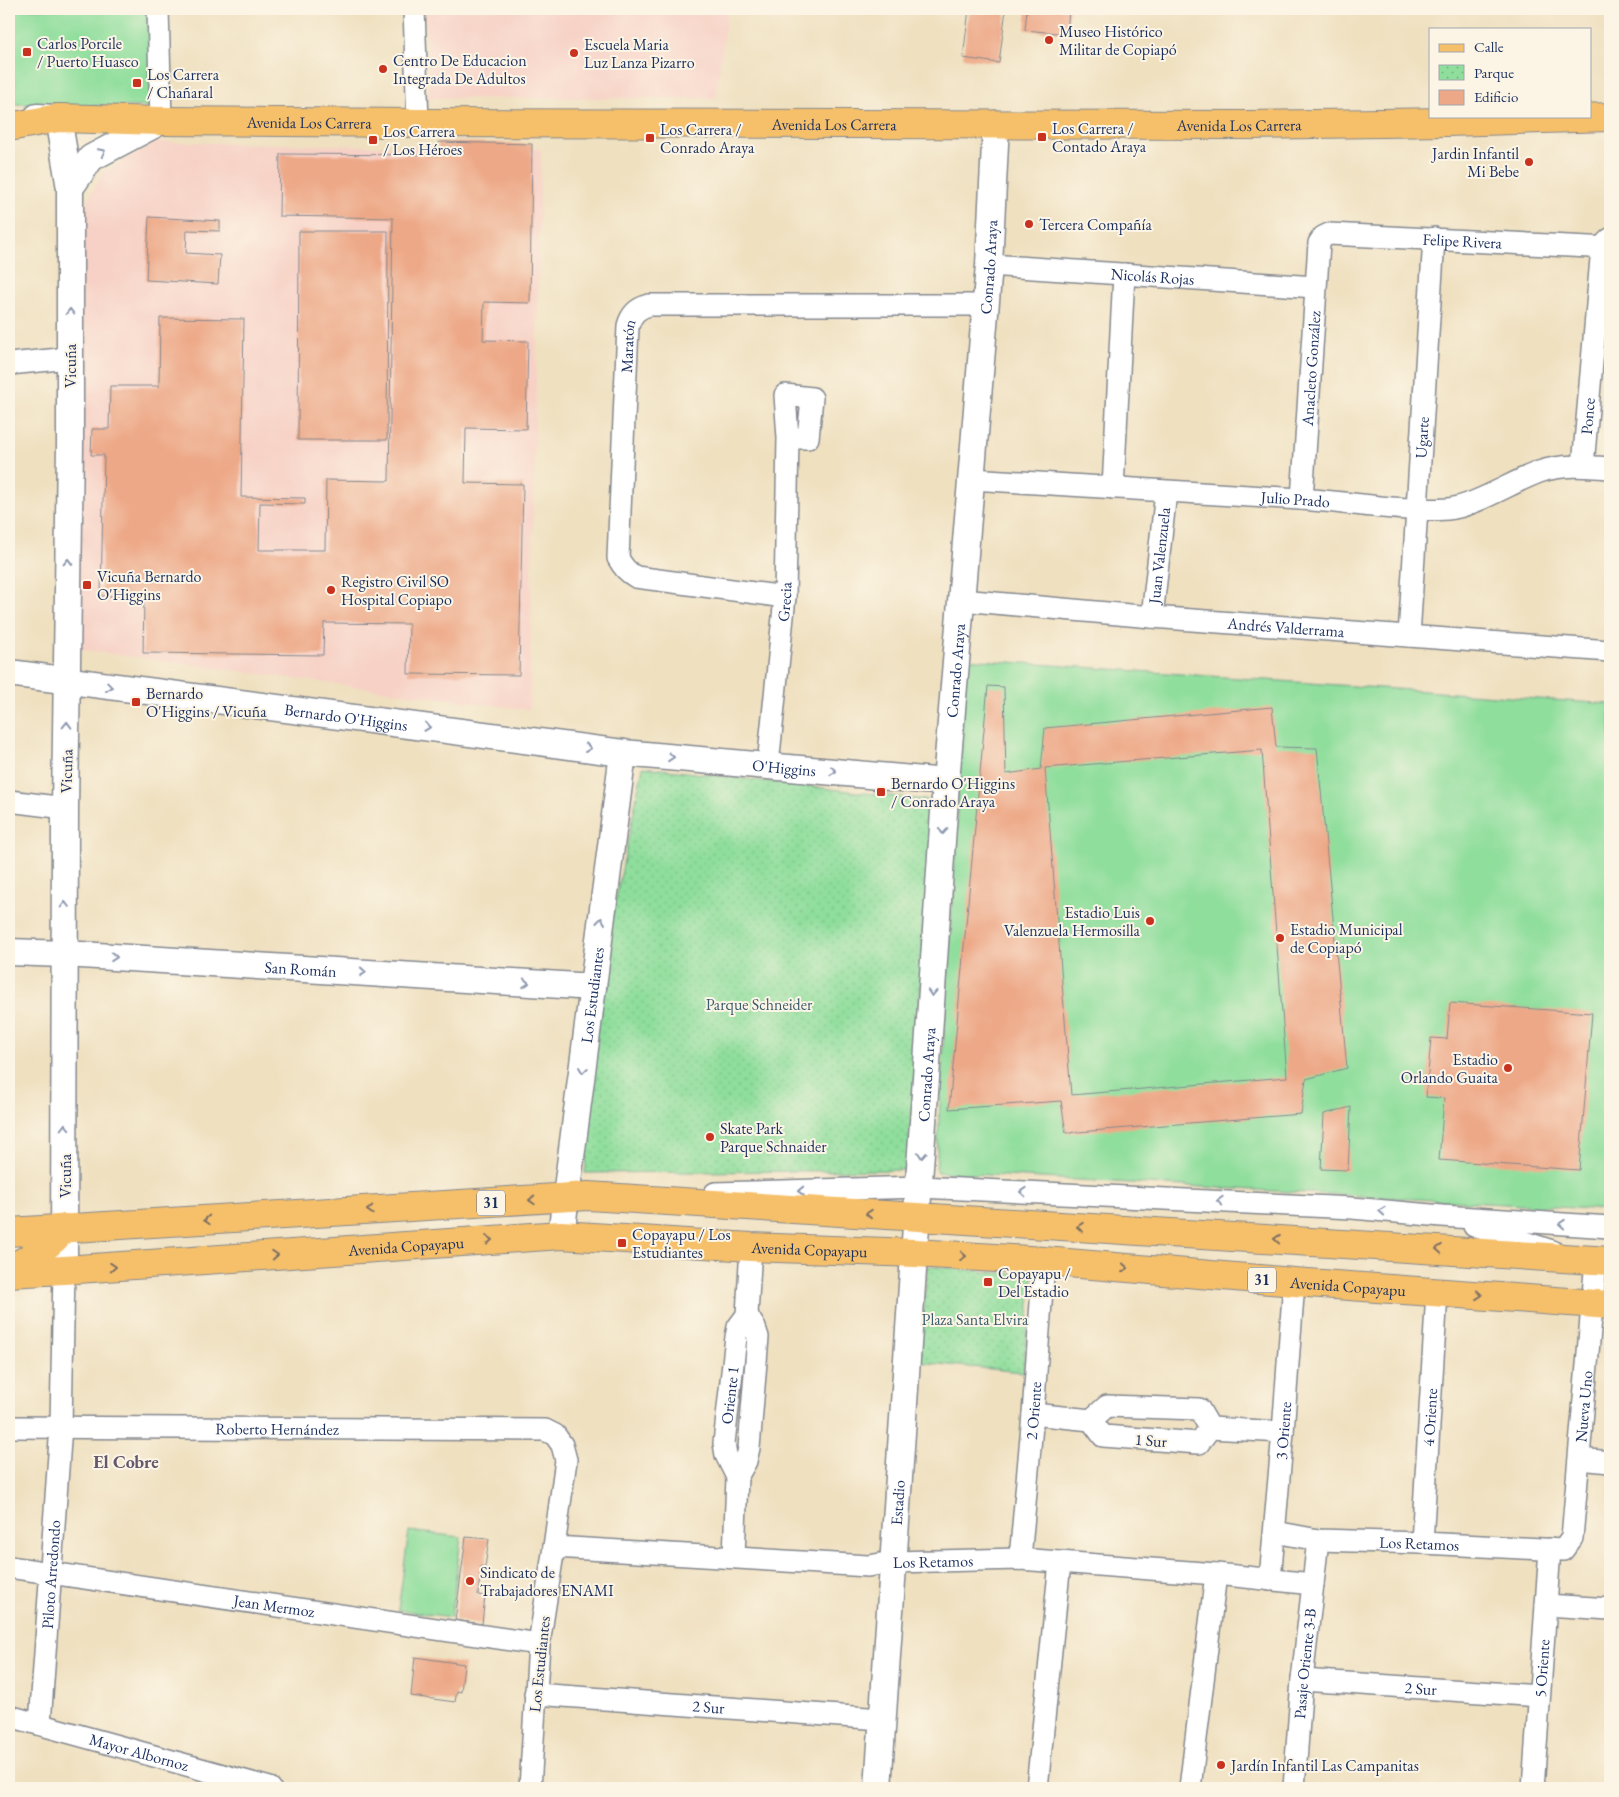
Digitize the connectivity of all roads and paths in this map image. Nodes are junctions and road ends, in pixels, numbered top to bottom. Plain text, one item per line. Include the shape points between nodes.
1 (158, 9) edge
2 (414, 9) edge
3 (9, 116) edge
4 (58, 118) junction
5 (1610, 118) edge
6 (161, 122) junction
7 (418, 123) junction
8 (996, 124) junction
9 (9, 127) edge
10 (9, 132) edge
11 (70, 188) junction
12 (1323, 237) joint
13 (1434, 238) junction
14 (1607, 245) edge
15 (989, 265) junction
16 (1124, 274) junction
17 (1315, 287) junction
18 (986, 305) junction
19 (70, 358) junction
20 (9, 364) edge
21 (788, 438) dead end
22 (1583, 466) junction
23 (1610, 468) edge
24 (971, 479) junction
25 (1113, 488) junction
26 (1166, 492) junction
27 (1302, 499) junction
28 (1417, 510) junction
29 (785, 597) junction
30 (961, 600) junction
31 (1152, 617) junction
32 (1409, 636) junction
33 (1610, 651) edge
34 (9, 674) edge
35 (67, 681) junction
36 (623, 753) junction
37 (768, 765) junction
38 (946, 782) junction
39 (9, 801) edge
40 (65, 808) junction
41 (9, 952) edge
42 (65, 954) junction
43 (593, 987) junction
44 (920, 1187) junction
45 (577, 1197) junction
46 (1442, 1216) junction
47 (917, 1217) junction
48 (1610, 1227) edge
49 (65, 1228) junction
50 (9, 1232) edge
51 (562, 1235) junction
52 (751, 1247) junction
53 (915, 1253) junction
54 (1594, 1260) edge
55 (1044, 1261) junction
56 (64, 1270) junction
57 (9, 1271) edge
58 (1294, 1282) junction
59 (1437, 1292) junction
60 (1601, 1304) edge
61 (1033, 1414) junction
62 (1092, 1420) junction
63 (61, 1426) junction
64 (9, 1427) edge
65 (1210, 1428) junction
66 (545, 1430) joint
67 (1283, 1432) junction
68 (1580, 1459) junction
69 (1610, 1462) edge
70 (1275, 1532) junction
71 (1318, 1540) junction
72 (1422, 1543) junction
73 (554, 1547) junction
74 (1556, 1550) junction
75 (734, 1557) junction
76 (1020, 1559) junction
77 (893, 1562) junction
78 (1060, 1562) junction
79 (9, 1567) edge
80 (52, 1573) junction
81 (1216, 1574) junction
82 (1270, 1580) junction
83 (1313, 1584) junction
84 (1546, 1605) junction
85 (1610, 1609) edge
86 (539, 1644) junction
87 (1302, 1680) junction
88 (534, 1694) junction
89 (1539, 1696) junction
90 (9, 1716) edge
91 (882, 1719) junction
92 (40, 1724) junction
93 (270, 1788) edge
94 (530, 1788) edge
95 (878, 1788) edge
96 (1037, 1788) edge
97 (1190, 1788) edge
98 (1294, 1788) edge
99 (1533, 1788) edge

1 - 6 street
2 - 7 street
3 - 4 street
4 - 6 main road, Avenida Los Carrera
4 - 9 main road
4 - 10 main road
4 - 11 street, Vicuña
5 - 8 main road, Avenida Los Carrera via 1278,125
6 - 7 main road, Avenida Los Carrera
11 -> 6 street via 91,158
7 - 8 main road, Avenida Los Carrera
8 - 15 street, Conrado Araya
19 -> 11 street, Vicuña
12 - 13 street, Felipe Rivera via 1329,234
12 - 17 street, Anacleto González via 1319,243
13 - 14 street, Felipe Rivera
13 - 28 street, Ugarte
14 - 22 street, Ponce
15 - 16 street, Nicolás Rojas
15 - 18 street, Conrado Araya
16 - 17 street, Nicolás Rojas
16 - 25 street
17 - 27 street, Anacleto González
18 - 24 street, Conrado Araya
18 - 29 street, Maratón via 650,304 631,316 618,558 636,577
19 - 20 street
35 -> 19 street, Vicuña
21 - 29 street, Grecia
22 - 23 street, Julio Prado
22 - 28 street, Julio Prado via 1560,466 1540,472 1450,509
24 - 25 street, Julio Prado
24 - 30 street, Conrado Araya
25 - 26 street, Julio Prado
26 - 27 street, Julio Prado
26 - 31 street, Juan Valenzuela
27 - 28 street, Julio Prado
28 - 32 street, Ugarte
29 - 37 street, Grecia
30 - 31 street, Andrés Valderrama
30 - 38 street, Conrado Araya
31 - 32 street, Andrés Valderrama
32 - 33 street, Andrés Valderrama
34 - 35 street, Bernardo O'Higgins
35 -> 36 street, Bernardo O'Higgins
40 -> 35 street, Vicuña
36 -> 37 street, O'Higgins
43 -> 36 street, Los Estudiantes
37 -> 38 street, O'Higgins
38 -> 44 street, Conrado Araya
39 - 40 street
42 -> 40 street, Vicuña
41 - 42 street, San Román
42 -> 43 street, San Román
49 -> 42 street, Vicuña
43 -> 45 street, Los Estudiantes
44 -> 45 street
46 -> 44 street via 1352,1208
44 - 47 street, Conrado Araya
47 -> 45 main road, 31
45 -> 49 main road, 31
45 - 51 street, Los Estudiantes
48 -> 46 street
46 - 54 street
47 - 53 street, Estadio
54 -> 47 main road, 31
49 - 50 main road, 31
49 - 56 street, Vicuña
49 - 57 main road via 45,1248
51 - 52 main road, Avenida Copayapu / 31
56 -> 51 main road, Avenida Copayapu / 31
52 - 53 main road, Avenida Copayapu / 31
52 - 75 street, Oriente 1 via 747,1315 758,1337 749,1448 737,1476
53 -> 55 main road, Avenida Copayapu / 31
53 - 77 street, Estadio
54 - 60 street, Nueva Uno
55 -> 58 main road, Avenida Copayapu / 31
55 - 61 street, 2 Oriente
56 - 57 main road, Avenida Copayapu / 31
56 - 63 street, Vicuña
58 - 59 main road, Avenida Copayapu / 31
58 - 67 street, 3 Oriente
59 -> 60 main road, Avenida Copayapu / 31
59 - 72 street, 4 Oriente
60 - 68 street, Nueva Uno
61 - 62 street
61 - 76 street, 2 Oriente
62 - 65 street, 1 Sur via 1107,1406 1200,1410
62 - 65 street, 1 Sur via 1103,1436 1199,1443
63 - 64 street, Roberto Hernández
63 - 66 street, Roberto Hernández
63 - 80 street, Piloto Arredondo
65 - 67 street
66 - 73 street, Los Estudiantes via 555,1434 565,1453
67 - 70 street, 3 Oriente
68 - 69 street
68 - 74 street, Nueva Uno via 1572,1538
70 - 71 street, Los Retamos
70 - 82 street, 3 Oriente
71 - 72 street, Los Retamos
71 - 83 street, Pasaje Oriente 3-B
72 - 74 street, Los Retamos
73 - 75 street, Los Retamos
73 - 86 street, Los Estudiantes
74 - 84 street, 5 Oriente
75 - 77 street, Los Retamos via 868,1566
76 - 77 street, Los Retamos
76 - 78 street, Los Retamos
77 - 91 street, Estadio
78 - 81 street, Los Retamos
78 - 96 street
79 - 80 street, Jean Mermoz
80 - 86 street, Jean Mermoz
80 - 92 street, Piloto Arredondo
81 - 82 street, Los Retamos
81 - 97 street
82 - 83 street, Los Retamos
83 - 87 street, Pasaje Oriente 3-B
84 - 85 street
84 - 89 street, 5 Oriente
86 - 88 street, Los Estudiantes
87 - 89 street, 2 Sur
87 - 98 street, Pasaje Oriente 3-B
88 - 91 street, 2 Sur
88 - 94 street, Los Estudiantes
89 - 99 street, 5 Oriente
90 - 92 street, Mayor Albornoz
91 - 95 street, Estadio
92 - 93 street, Mayor Albornoz

